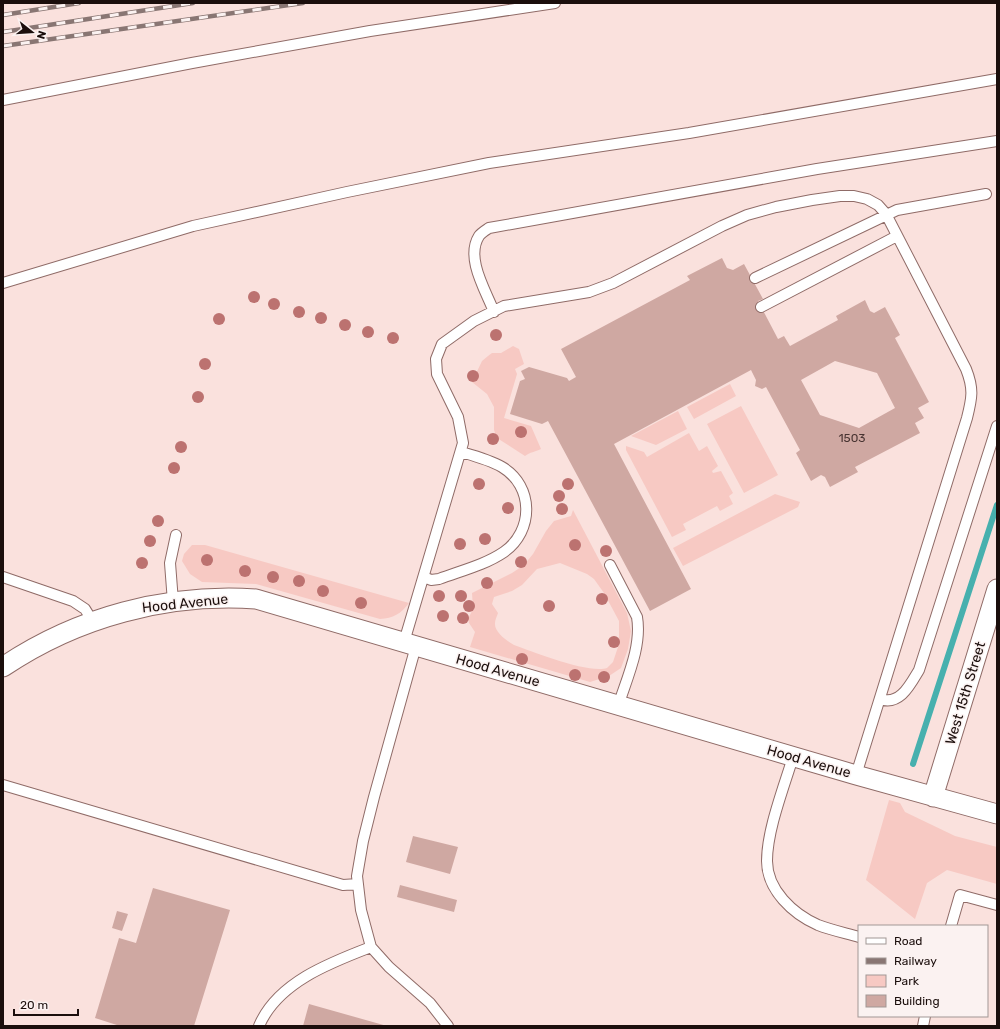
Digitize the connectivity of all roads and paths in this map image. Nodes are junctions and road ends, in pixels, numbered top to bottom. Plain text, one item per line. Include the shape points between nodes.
1 (555, 3) edge
2 (997, 79) edge
3 (3, 100) edge
4 (997, 141) edge
5 (986, 194) dead end
6 (886, 214) junction
7 (897, 236) junction
8 (755, 278) dead end
9 (3, 284) edge
10 (761, 307) dead end
11 (494, 312) junction
12 (997, 426) edge
13 (462, 452) junction
14 (176, 535) dead end
15 (610, 565) dead end
16 (3, 576) edge
17 (424, 577) junction
18 (997, 589) edge
19 (173, 602) junction
20 (93, 622) junction
21 (410, 644) junction
22 (3, 667) edge
23 (880, 700) junction
24 (618, 706) junction
25 (793, 757) junction
26 (856, 775) junction
27 (3, 785) edge
28 (933, 797) junction
29 (997, 814) edge
30 (358, 884) junction
31 (997, 905) edge
32 (951, 925) edge
33 (858, 937) edge
34 (370, 947) junction
35 (259, 1026) edge
36 (448, 1026) edge

1 - 3 lane via 354,34
2 - 9 lane via 689,133 489,163 362,189 193,226
4 - 11 lane via 811,170 489,228 479,236 475,247 475,263
5 - 6 lane via 915,206
6 - 7 lane
6 - 8 lane
6 - 11 lane via 878,205 854,196 776,207 747,215 722,226 613,283 589,292 517,303
7 - 10 lane
7 - 23 lane via 966,369 972,384 972,398 968,418
11 - 13 lane via 450,336 442,344 436,359 438,379 461,425
12 - 23 lane via 919,670 907,690 895,700
13 - 17 lane
13 - 17 lane via 491,462 511,474 525,496 527,506 524,527 513,545 490,559 439,579 431,580
14 - 19 lane via 170,563
15 - 24 lane via 637,616 639,626 636,648
16 - 20 lane via 74,601 85,609
17 - 21 lane
18 - 28 street, West 15th Street
19 - 20 street, Hood Avenue via 135,608
19 - 21 street, Hood Avenue via 256,599
20 - 22 street, Hood Avenue via 58,635
21 - 24 street, Hood Avenue
21 - 30 lane via 363,841
23 - 26 lane
24 - 25 street, Hood Avenue
25 - 26 street, Hood Avenue
25 - 33 lane via 769,839 767,862 773,883 787,906 804,918 818,925
26 - 28 street, Hood Avenue
27 - 30 lane via 343,885
28 - 29 street, Hood Avenue
30 - 34 lane via 360,910
31 - 32 lane via 960,895
34 - 35 lane via 299,981 282,994 265,1013
34 - 36 lane via 430,1003

